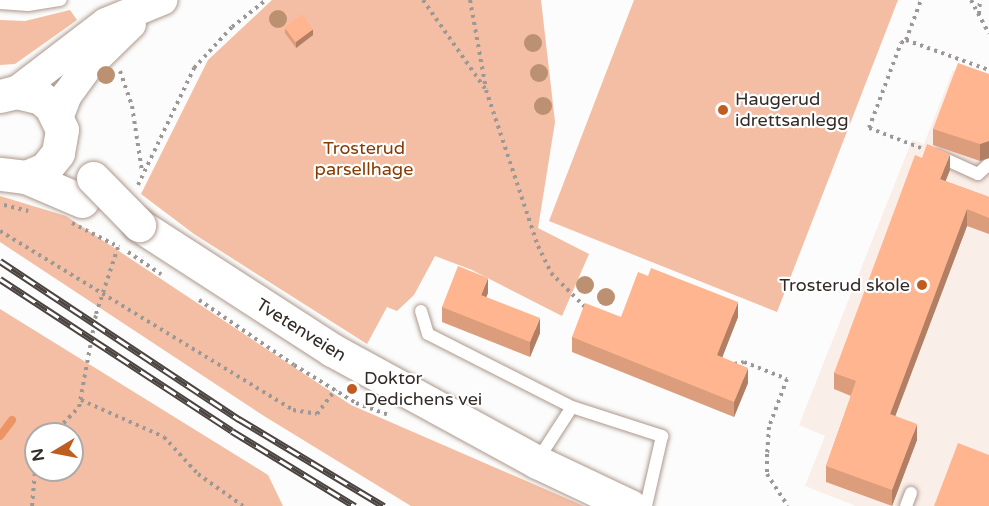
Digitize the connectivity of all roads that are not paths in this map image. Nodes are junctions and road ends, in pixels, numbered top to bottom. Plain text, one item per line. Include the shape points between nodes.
1 (61, 0) edge
2 (0, 3) edge
3 (154, 4) edge
4 (8, 94) edge
5 (60, 131) junction
6 (929, 152) edge
7 (989, 164) edge
8 (13, 176) edge
9 (82, 201) junction
10 (421, 311) dead end
11 (572, 407) junction
12 (537, 462) junction
13 (911, 493) dead end
14 (630, 506) edge
15 (646, 506) edge
16 (906, 506) edge

1 - 2 lane via 28,5
3 - 4 street via 106,23
3 - 5 street via 88,66 67,95
4 - 5 main road, Tvetenveien via 41,98
5 - 8 main road via 52,162
5 - 9 main road, Tvetenveien
6 - 7 lane via 978,174
8 - 9 main road, Tvetenveien
9 - 12 main road, Tvetenveien, bridge via 139,225 165,261
10 - 11 lane via 428,334
11 - 12 lane
11 - 15 lane via 662,436
12 - 14 main road, Tvetenveien
13 - 16 lane

